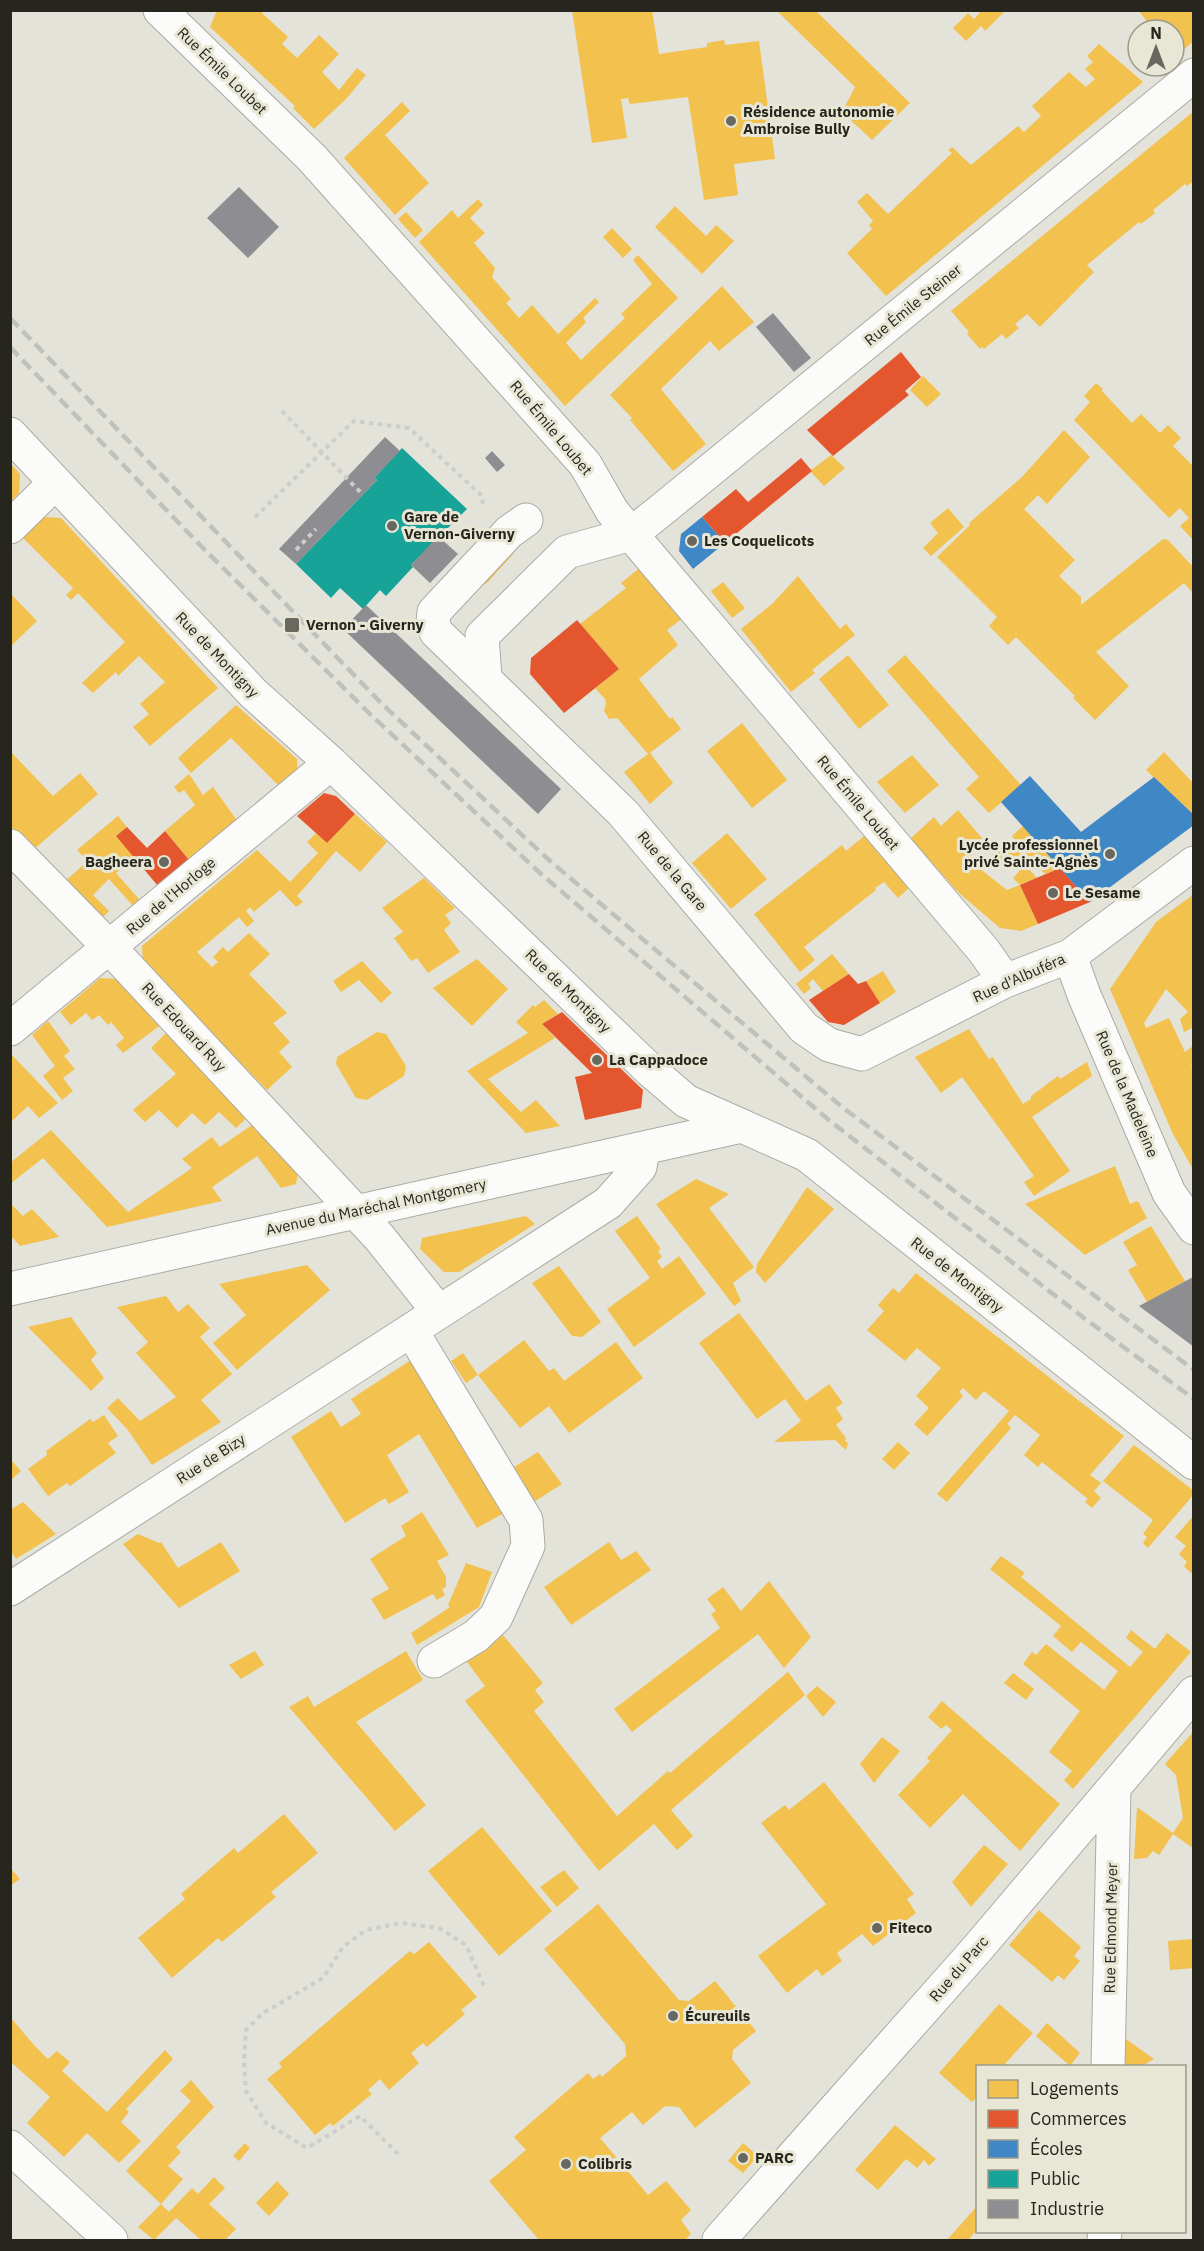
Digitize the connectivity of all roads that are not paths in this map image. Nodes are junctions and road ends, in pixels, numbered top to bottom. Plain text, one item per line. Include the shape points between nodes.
1 (160, 10) edge
2 (1194, 75) edge
3 (10, 434) edge
4 (56, 483) junction
5 (526, 520) dead end
6 (10, 527) edge
7 (631, 534) junction
8 (485, 677) junction
9 (331, 763) junction
10 (10, 846) edge
11 (1194, 863) edge
12 (110, 948) junction
13 (1070, 956) junction
14 (1005, 981) junction
15 (10, 1029) edge
16 (862, 1054) joint
17 (741, 1126) junction
18 (643, 1149) junction
19 (355, 1211) junction
20 (1194, 1228) edge
21 (10, 1289) edge
22 (438, 1311) junction
23 (411, 1330) junction
24 (1194, 1463) edge
25 (10, 1589) edge
26 (434, 1661) dead end
27 (1194, 1693) edge
28 (1114, 1789) junction
29 (1108, 2065) edge
30 (10, 2147) edge
31 (111, 2241) edge
32 (719, 2241) edge

1 - 7 street, Rue Émile Loubet via 312,158 585,464 612,511
2 - 7 street, Rue Émile Steiner
3 - 4 street, Rue de Montigny
4 - 6 street
4 - 9 street, Rue de Montigny via 253,693
5 - 8 street, Rue de la Gare via 509,532 434,612 436,632
7 - 8 street via 567,552 482,636
7 - 14 street, Rue Émile Loubet via 984,951
8 - 16 street, Rue de la Gare via 623,813 804,1028 829,1045
9 - 12 street, Rue de l'Horloge
9 - 17 street, Rue de Montigny via 651,1071 686,1101
10 - 12 street, Rue Edouard Ruy
11 - 13 street, Rue d'Albuféra
12 - 15 street, Rue de l'Horloge
12 - 19 street, Rue Edouard Ruy
13 - 14 street, Rue d'Albuféra
13 - 20 street, Rue de la Madeleine via 1169,1193
14 - 16 street, Rue d'Albuféra
17 - 18 street, Avenue du Maréchal Montgomery
17 - 24 street, Rue de Montigny via 807,1155
18 - 19 street, Avenue du Maréchal Montgomery
18 - 22 street, Rue de Bizy via 640,1167 608,1203
19 - 21 street, Avenue du Maréchal Montgomery
19 - 22 street, Rue Edouard Ruy
22 - 23 street, Rue de Bizy
23 - 25 street, Rue de Bizy
23 - 26 street via 526,1520 528,1546 496,1617 476,1636
27 - 28 street, Rue du Parc
28 - 29 street, Rue Edmond Meyer
28 - 32 street, Rue du Parc
30 - 31 street

